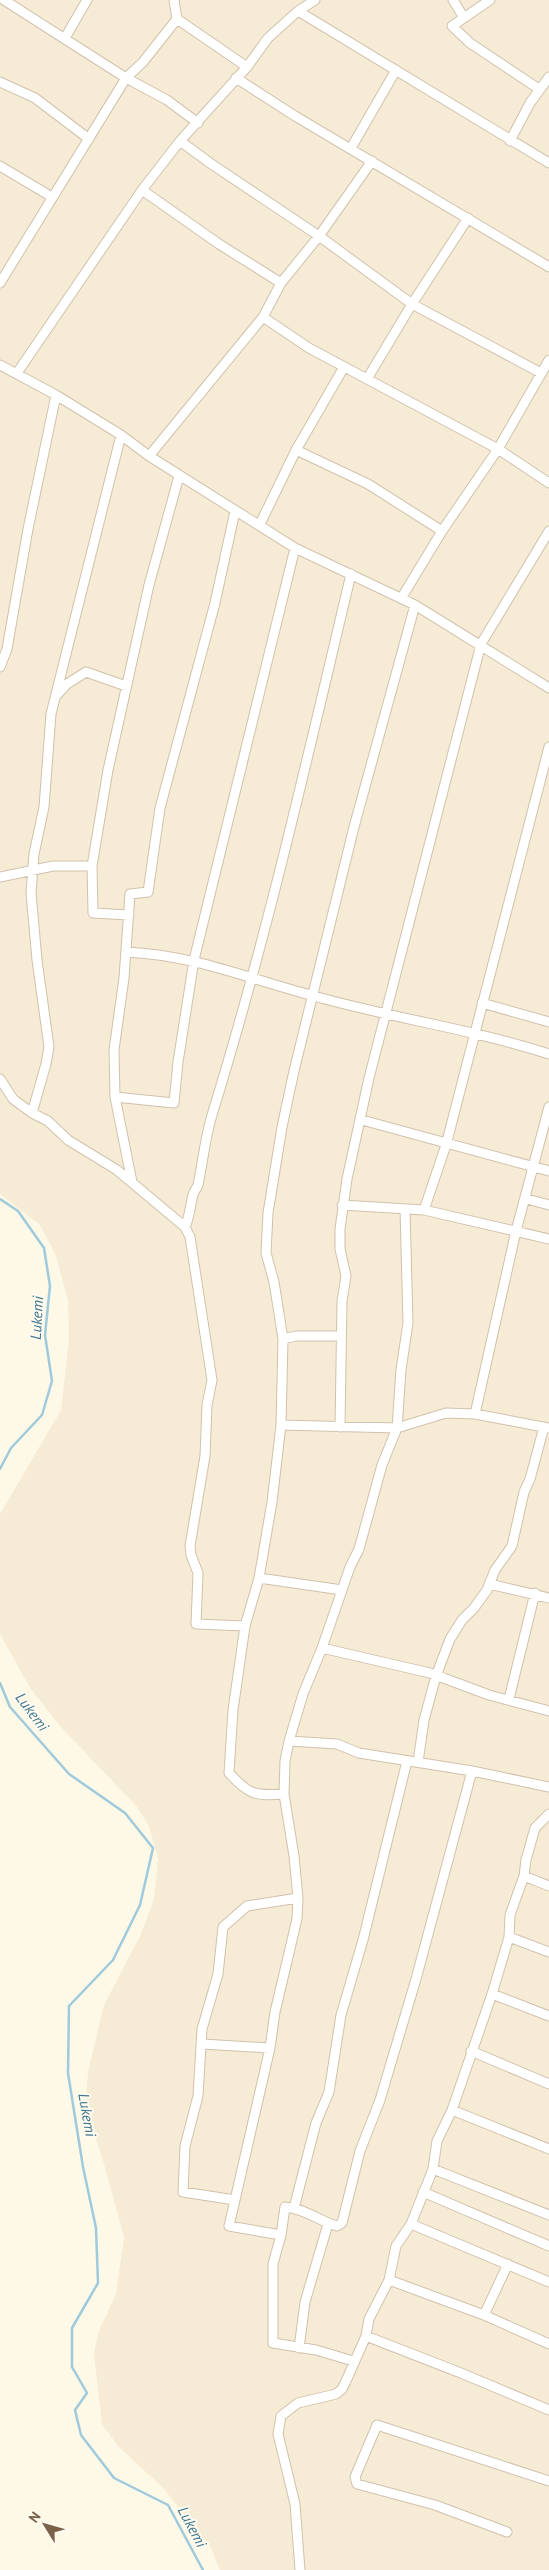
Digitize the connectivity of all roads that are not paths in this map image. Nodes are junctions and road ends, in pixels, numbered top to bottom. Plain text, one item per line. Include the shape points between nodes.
1 (4, 0) edge
2 (23, 0) edge
3 (87, 0) edge
4 (174, 0) edge
5 (452, 0) edge
6 (490, 0) edge
7 (314, 1) edge
8 (18, 8) junction
9 (298, 11) junction
10 (464, 18) junction
11 (177, 19) junction
12 (64, 38) junction
13 (247, 67) junction
14 (396, 70) junction
15 (549, 77) edge
16 (126, 78) junction
17 (236, 78) junction
18 (0, 82) edge
19 (539, 89) junction
20 (198, 123) junction
21 (89, 139) junction
22 (180, 141) junction
23 (510, 141) junction
24 (351, 148) junction
25 (372, 161) junction
26 (549, 163) edge
27 (0, 166) edge
28 (142, 190) junction
29 (52, 197) junction
30 (468, 218) junction
31 (319, 236) junction
32 (549, 266) edge
33 (0, 283) edge
34 (280, 283) junction
35 (412, 304) junction
36 (263, 317) junction
37 (549, 360) edge
38 (0, 365) edge
39 (344, 367) junction
40 (17, 373) junction
41 (541, 373) junction
42 (367, 379) junction
43 (56, 395) junction
44 (121, 435) junction
45 (498, 448) junction
46 (296, 450) junction
47 (149, 456) junction
48 (179, 476) junction
49 (549, 483) edge
50 (235, 510) junction
51 (260, 524) junction
52 (442, 531) junction
53 (549, 531) edge
54 (295, 548) junction
55 (351, 574) junction
56 (402, 598) junction
57 (415, 605) junction
58 (481, 644) junction
59 (0, 667) edge
60 (126, 686) junction
61 (549, 688) edge
62 (57, 695) junction
63 (549, 747) edge
64 (92, 866) junction
65 (33, 870) junction
66 (0, 877) edge
67 (129, 915) junction
68 (126, 952) junction
69 (194, 960) junction
70 (251, 976) junction
71 (313, 996) junction
72 (482, 1003) junction
73 (385, 1014) junction
74 (549, 1022) edge
75 (474, 1034) junction
76 (549, 1054) edge
77 (0, 1079) edge
78 (115, 1096) junction
79 (549, 1107) edge
80 (32, 1113) junction
81 (362, 1120) junction
82 (446, 1145) junction
83 (534, 1167) junction
84 (549, 1171) edge
85 (132, 1182) junction
86 (527, 1198) junction
87 (342, 1204) junction
88 (549, 1205) edge
89 (405, 1209) junction
90 (424, 1210) junction
91 (185, 1227) junction
92 (516, 1231) junction
93 (549, 1239) edge
94 (341, 1336) junction
95 (283, 1339) junction
96 (475, 1414) junction
97 (281, 1425) junction
98 (340, 1427) junction
99 (397, 1428) junction
100 (546, 1428) edge
101 (259, 1578) junction
102 (490, 1584) junction
103 (342, 1590) junction
104 (536, 1593) junction
105 (549, 1598) edge
106 (245, 1626) junction
107 (322, 1648) junction
108 (436, 1676) junction
109 (509, 1699) junction
110 (549, 1711) edge
111 (290, 1741) junction
112 (407, 1761) junction
113 (418, 1762) junction
114 (472, 1771) junction
115 (549, 1787) edge
116 (284, 1794) junction
117 (549, 1814) edge
118 (524, 1876) junction
119 (549, 1886) edge
120 (298, 1898) junction
121 (509, 1937) junction
122 (549, 1952) edge
123 (492, 1994) junction
124 (549, 2016) edge
125 (202, 2044) junction
126 (270, 2048) junction
127 (472, 2050) junction
128 (549, 2084) edge
129 (452, 2110) junction
130 (549, 2149) edge
131 (433, 2169) junction
132 (423, 2192) junction
133 (235, 2200) junction
134 (294, 2208) junction
135 (549, 2215) edge
136 (328, 2224) junction
137 (410, 2224) junction
138 (281, 2235) junction
139 (549, 2246) edge
140 (508, 2264) junction
141 (388, 2280) junction
142 (549, 2282) edge
143 (484, 2315) junction
144 (366, 2336) junction
145 (549, 2344) edge
146 (299, 2348) junction
147 (353, 2361) junction
148 (549, 2410) edge
149 (549, 2481) edge
150 (508, 2532) dead end
151 (300, 2570) edge

1 - 8 street
2 - 8 street
3 - 12 street
4 - 11 street
5 - 10 street
6 - 10 street
7 - 9 street
8 - 12 street
9 - 13 street via 268,38
9 - 14 street
10 - 19 street via 452,26 470,43
11 - 13 street
11 - 16 street
12 - 16 street
13 - 17 street
14 - 23 street
14 - 24 street
15 - 19 street
16 - 20 street via 167,100
16 - 21 street
17 - 20 street
17 - 24 street
18 - 21 street via 35,98
19 - 23 street
20 - 22 street
21 - 29 street
22 - 28 street
22 - 31 street
23 - 26 street
24 - 25 street
25 - 30 street
25 - 31 street
27 - 29 street
28 - 34 street
28 - 40 street
29 - 33 street
30 - 32 street
30 - 35 street
31 - 34 street
31 - 35 street
34 - 36 street
35 - 41 street
35 - 42 street
36 - 39 street
36 - 47 street
37 - 41 street
38 - 40 street
39 - 42 street
39 - 46 street
40 - 43 street
41 - 45 street
42 - 45 street
43 - 44 street
43 - 59 street via 7,649
44 - 47 street
44 - 62 street
45 - 49 street
45 - 52 street
46 - 51 street
46 - 52 street via 368,484
47 - 48 street
48 - 50 street
48 - 60 street
50 - 51 street
50 - 67 street via 215,603 160,808 148,892 130,894
51 - 54 street
52 - 56 street
53 - 58 street
54 - 55 street
54 - 69 street
55 - 56 street
55 - 70 street
56 - 57 street
57 - 58 street
57 - 71 street via 367,779
58 - 61 street
58 - 73 street
60 - 62 street via 86,672
60 - 64 street
62 - 65 street via 51,714 44,807
63 - 72 street
64 - 65 street via 53,866
64 - 67 street via 93,913
65 - 66 street
65 - 80 street via 34,932 49,1047
67 - 68 street
68 - 69 street
68 - 78 street via 114,1050
69 - 70 street
69 - 78 street via 174,1103
70 - 71 street
70 - 91 street
71 - 73 street
71 - 95 street via 282,1127 268,1213 266,1253
72 - 74 street
72 - 75 street
73 - 75 street
73 - 81 street
75 - 76 street
75 - 82 street
77 - 80 street via 14,1099
78 - 85 street
79 - 83 street
80 - 85 street via 48,1121 68,1140
81 - 82 street
81 - 87 street
82 - 83 street
82 - 90 street
83 - 84 street
83 - 86 street
85 - 91 street
86 - 88 street
86 - 92 street
87 - 89 street
87 - 94 street via 340,1249 346,1276
89 - 90 street
89 - 99 street via 408,1323
90 - 92 street
91 - 106 street via 190,1237 212,1380 206,1405 205,1456 190,1546 198,1573 196,1624
92 - 93 street
92 - 96 street
94 - 95 street
94 - 98 street
95 - 97 street
96 - 99 street via 446,1413
96 - 100 street
97 - 98 street
97 - 101 street
98 - 99 street
99 - 103 street via 382,1466 360,1549
100 - 102 street via 524,1492 512,1546 495,1570
101 - 103 street
101 - 106 street
102 - 104 street
102 - 108 street via 450,1639
103 - 107 street
104 - 105 street
104 - 109 street
106 - 116 street via 233,1710 229,1773 243,1789 257,1795
107 - 108 street
107 - 111 street via 303,1694
108 - 109 street
108 - 113 street via 424,1720
109 - 110 street
111 - 112 street via 337,1744 359,1753
111 - 116 street via 285,1761
112 - 113 street
112 - 134 street via 341,2015 328,2092 316,2123
113 - 114 street
114 - 115 street
114 - 136 street via 416,1980 380,2100 360,2151 342,2223 337,2226
116 - 120 street
117 - 118 street via 535,1828
118 - 119 street
118 - 121 street via 510,1915
120 - 125 street via 247,1906 223,1927 218,1974 206,2009
120 - 126 street
121 - 122 street
121 - 123 street
123 - 124 street
123 - 127 street
125 - 126 street
125 - 133 street via 198,2096 185,2146 182,2192
126 - 133 street
127 - 128 street
127 - 129 street
129 - 130 street
129 - 131 street via 437,2142
131 - 132 street
131 - 135 street
132 - 137 street
132 - 139 street
133 - 138 street via 229,2226
134 - 136 street via 319,2217
134 - 138 street via 286,2207
136 - 146 street via 305,2302
137 - 140 street
137 - 141 street via 396,2246
138 - 146 street via 273,2264 273,2343
140 - 142 street
140 - 143 street
141 - 143 street
141 - 144 street via 369,2319
143 - 145 street
144 - 147 street
144 - 148 street
146 - 147 street
147 - 151 street via 342,2389 336,2394 298,2403 287,2409 279,2421 279,2447 295,2504
149 - 150 street via 377,2424 356,2484 436,2505

